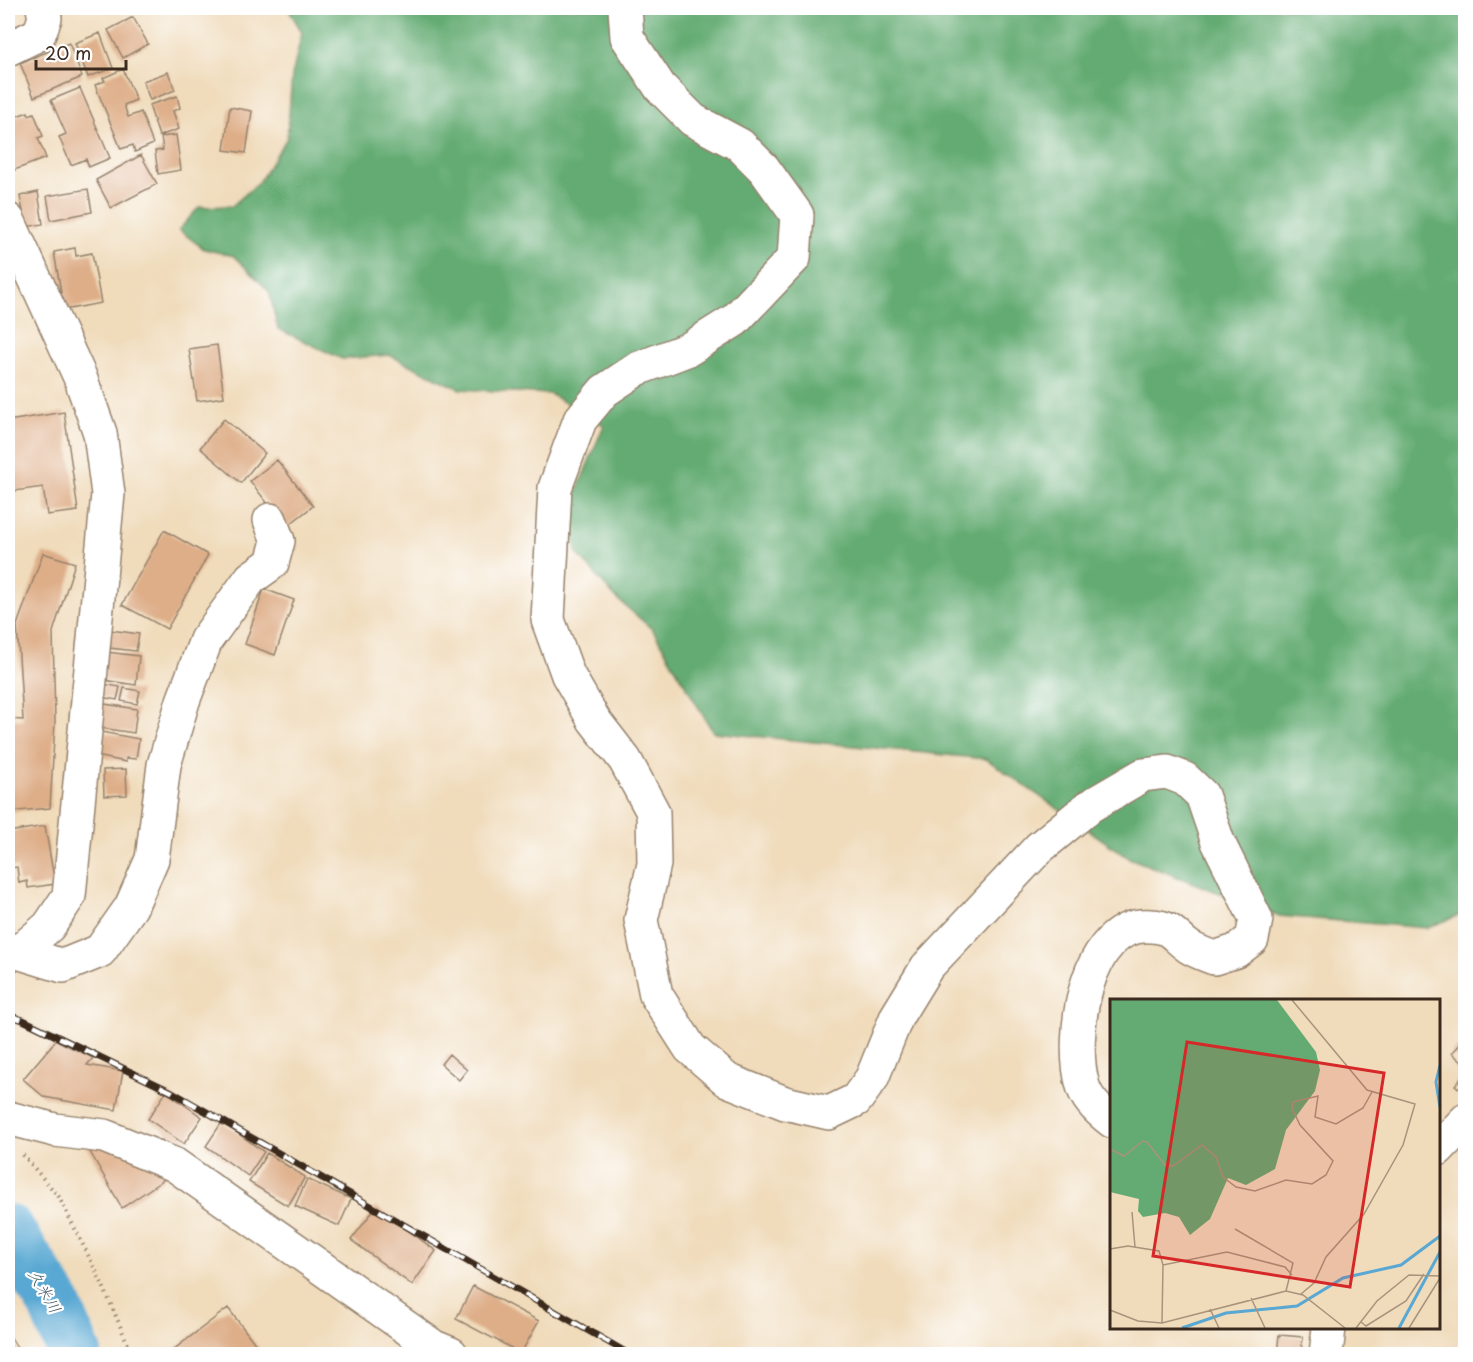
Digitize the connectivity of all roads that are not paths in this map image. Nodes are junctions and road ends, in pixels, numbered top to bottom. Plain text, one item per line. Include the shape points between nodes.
1 (44, 8) edge
2 (625, 8) edge
3 (8, 49) edge
4 (8, 220) edge
5 (270, 520) dead end
6 (13, 951) edge
7 (8, 1118) edge
8 (1110, 1120) edge
9 (1466, 1120) edge
10 (1440, 1147) edge
11 (1329, 1329) edge
12 (451, 1354) edge
13 (1326, 1354) edge

1 - 3 street via 39,34
2 - 8 street via 627,37 660,87 693,120 740,145 764,169 797,215 794,258 735,320 689,349 637,369 604,391 580,420 555,488 548,620 568,675 594,720 625,760 653,812 654,864 640,920 656,995 690,1048 727,1080 785,1103 830,1113 856,1100 872,1078 897,1016 927,967 1039,848 1090,806 1143,775 1167,772 1185,779 1202,795 1218,842 1256,919 1252,939 1236,951 1214,958 1190,947 1170,929 1148,925 1127,930 1098,957 1085,985 1080,1066 1083,1087 1099,1112
4 - 6 street via 80,377 100,433 108,494 69,896 49,926
5 - 6 street via 278,542 272,563 251,578 206,640 183,702 164,765 152,859 132,908 100,951 63,966
7 - 12 street via 55,1131 104,1136 175,1165 424,1340
9 - 10 street
11 - 13 street

